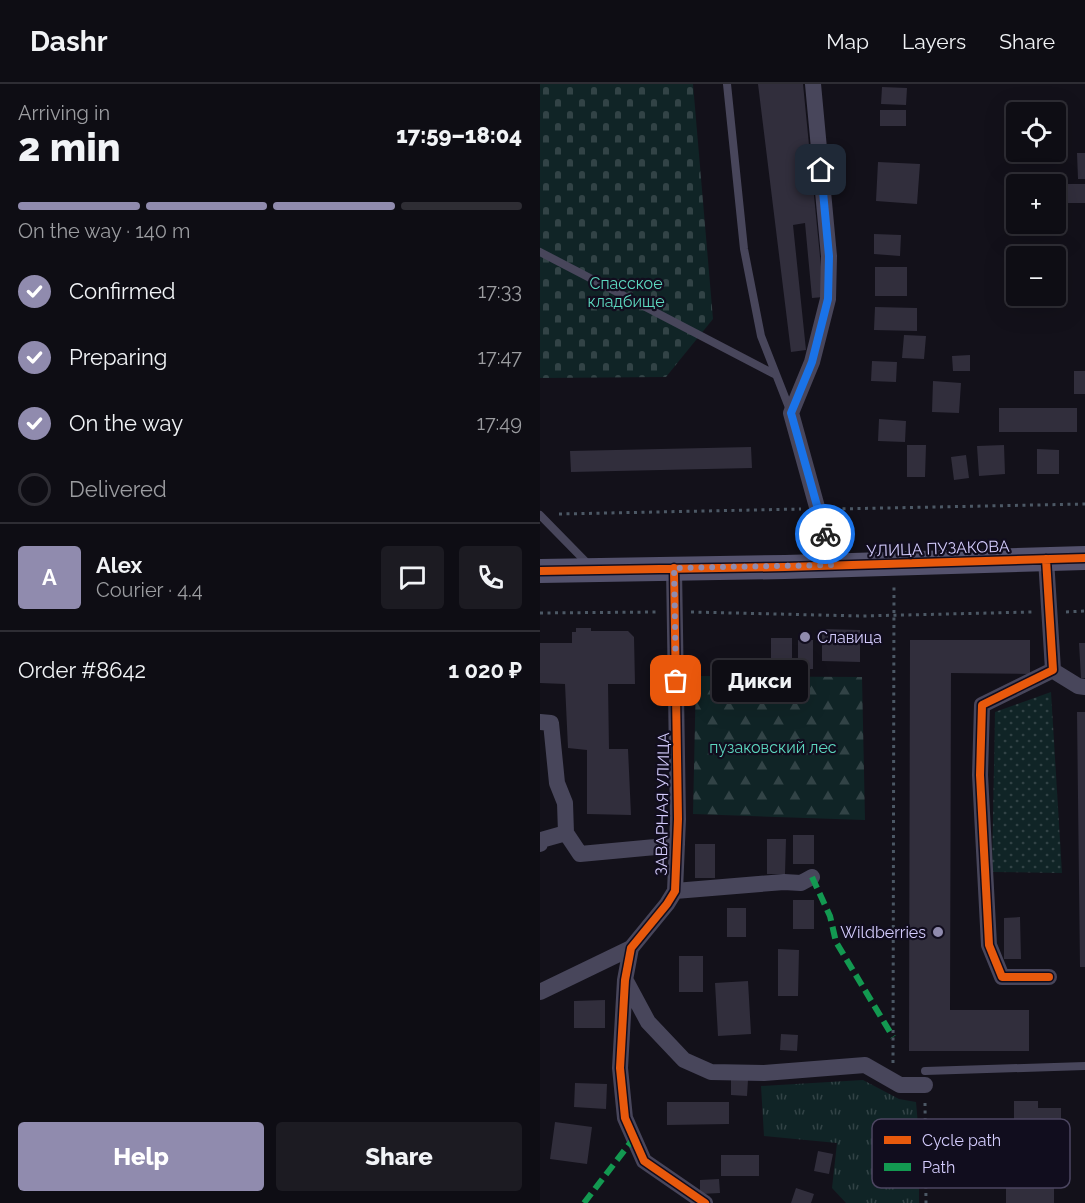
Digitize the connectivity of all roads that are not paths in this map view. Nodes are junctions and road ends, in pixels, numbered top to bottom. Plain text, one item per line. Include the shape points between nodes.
1 (727, 84) edge
2 (813, 84) edge
3 (540, 252) edge
4 (776, 375) junction
5 (791, 413) junction
6 (540, 515) edge
7 (1085, 558) edge
8 (1046, 559) junction
9 (833, 565) junction
10 (674, 568) junction
11 (594, 570) junction
12 (540, 571) edge
13 (1052, 670) junction
14 (1085, 687) edge
15 (540, 722) edge
16 (566, 833) junction
17 (540, 844) edge
18 (677, 845) junction
19 (812, 877) dead end
20 (675, 891) junction
21 (631, 948) junction
22 (1049, 977) dead end
23 (626, 980) junction
24 (540, 992) edge
25 (1085, 1066) edge
26 (925, 1078) joint
27 (705, 1203) edge

1 - 4 lane via 744,249 761,336
2 - 5 street via 829,256 828,299 812,362
3 - 4 lane
4 - 5 lane
5 - 9 street
6 - 11 lane
7 - 8 street, УЛИЦА ПУЗАКОВА
8 - 9 street, УЛИЦА ПУЗАКОВА
8 - 13 street
9 - 10 street, УЛИЦА ПУЗАКОВА
10 - 11 street, УЛИЦА ПУЗАКОВА
10 - 18 street, ЗАВАРНАЯ УЛИЦА
11 - 12 street, УЛИЦА ПУЗАКОВА
13 - 14 street
13 - 22 street via 982,705 980,775 989,945 1002,977
15 - 16 street via 551,723 557,783 565,803
16 - 17 street via 541,840
16 - 18 street via 580,854
18 - 20 street, ЗАВАРНАЯ УЛИЦА
19 - 20 street, ЗАВАРНАЯ УЛИЦА via 801,883
20 - 21 street, ЗАВАРНАЯ УЛИЦА
21 - 23 street
21 - 24 street
23 - 26 street via 648,1022 684,1060 711,1072 764,1073 865,1065 900,1085
23 - 27 street via 620,1068 625,1118 644,1161
25 - 26 lane

